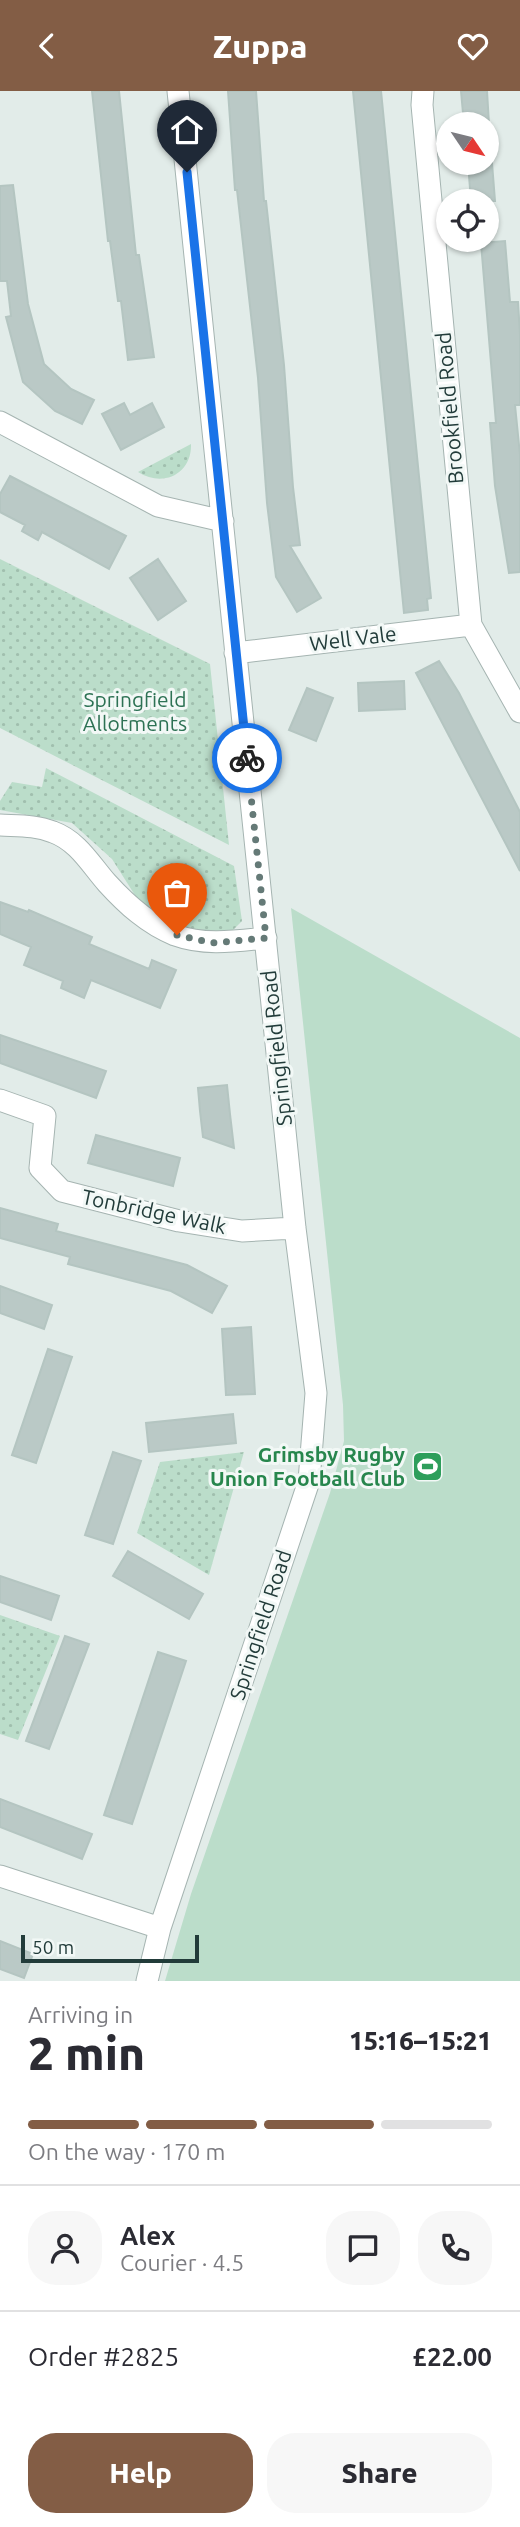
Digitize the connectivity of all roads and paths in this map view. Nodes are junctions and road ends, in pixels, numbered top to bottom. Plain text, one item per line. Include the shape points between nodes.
1 (178, 91) edge
2 (423, 91) edge
3 (0, 422) edge
4 (223, 521) junction
5 (471, 625) junction
6 (235, 653) junction
7 (520, 712) edge
8 (0, 825) edge
9 (266, 938) junction
10 (0, 1100) edge
11 (295, 1228) junction
12 (0, 1876) edge
13 (160, 1928) junction
14 (146, 1981) edge

1 - 4 street, Springfield Road
2 - 5 street, Brookfield Road
3 - 4 street via 158,506
4 - 6 street, Springfield Road
5 - 6 street, Well Vale
5 - 7 street, Brookfield Road
6 - 9 street, Springfield Road
8 - 9 street via 55,832 76,845 143,918 177,935 212,943
9 - 11 street, Springfield Road
10 - 11 street, Tonbridge Walk via 45,1116 40,1168 62,1191 229,1229
11 - 13 street, Springfield Road via 316,1394 309,1481
12 - 13 street
13 - 14 street, Springfield Road

